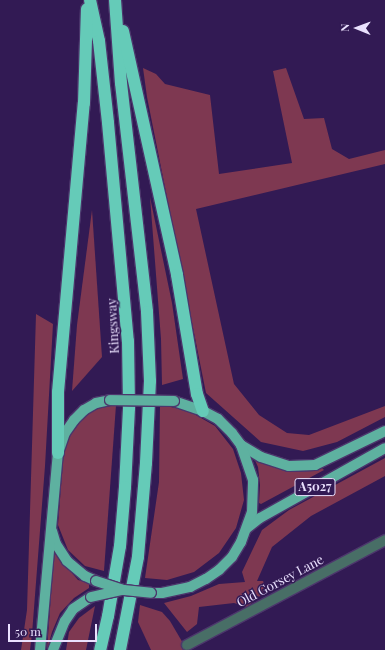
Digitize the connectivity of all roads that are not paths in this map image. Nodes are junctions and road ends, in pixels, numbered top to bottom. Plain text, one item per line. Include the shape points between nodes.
1 (88, 0) edge
2 (116, 0) edge
3 (203, 410) junction
4 (385, 431) edge
5 (241, 445) junction
6 (385, 448) edge
7 (58, 453) junction
8 (51, 528) junction
9 (247, 528) junction
10 (385, 540) edge
11 (124, 590) junction
12 (188, 645) dead end
13 (40, 650) edge
14 (54, 650) edge
15 (100, 650) edge
16 (120, 650) edge

1 - 7 highway via 84,103 58,392
1 - 15 highway, Kingsway via 99,42 128,341 129,408 121,539
2 - 3 highway via 177,275 197,394
2 - 16 highway via 121,83 147,312 150,381 138,557
3 - 5 main road via 218,419
3 - 7 main road, bridge via 174,401 110,400 96,403 79,415 65,433
4 - 5 main road, A5027 via 315,464 289,466 261,457
5 - 9 main road via 253,480 252,512
6 - 9 main road, A5027 via 260,518
7 - 8 main road
8 - 11 main road, bridge via 56,544 67,561 85,576
8 - 13 main road
9 - 11 main road, bridge via 232,557 220,570 206,579 174,591 151,593
10 - 12 street, Old Gorsey Lane
11 - 14 main road, bridge via 91,597 73,609 65,621

